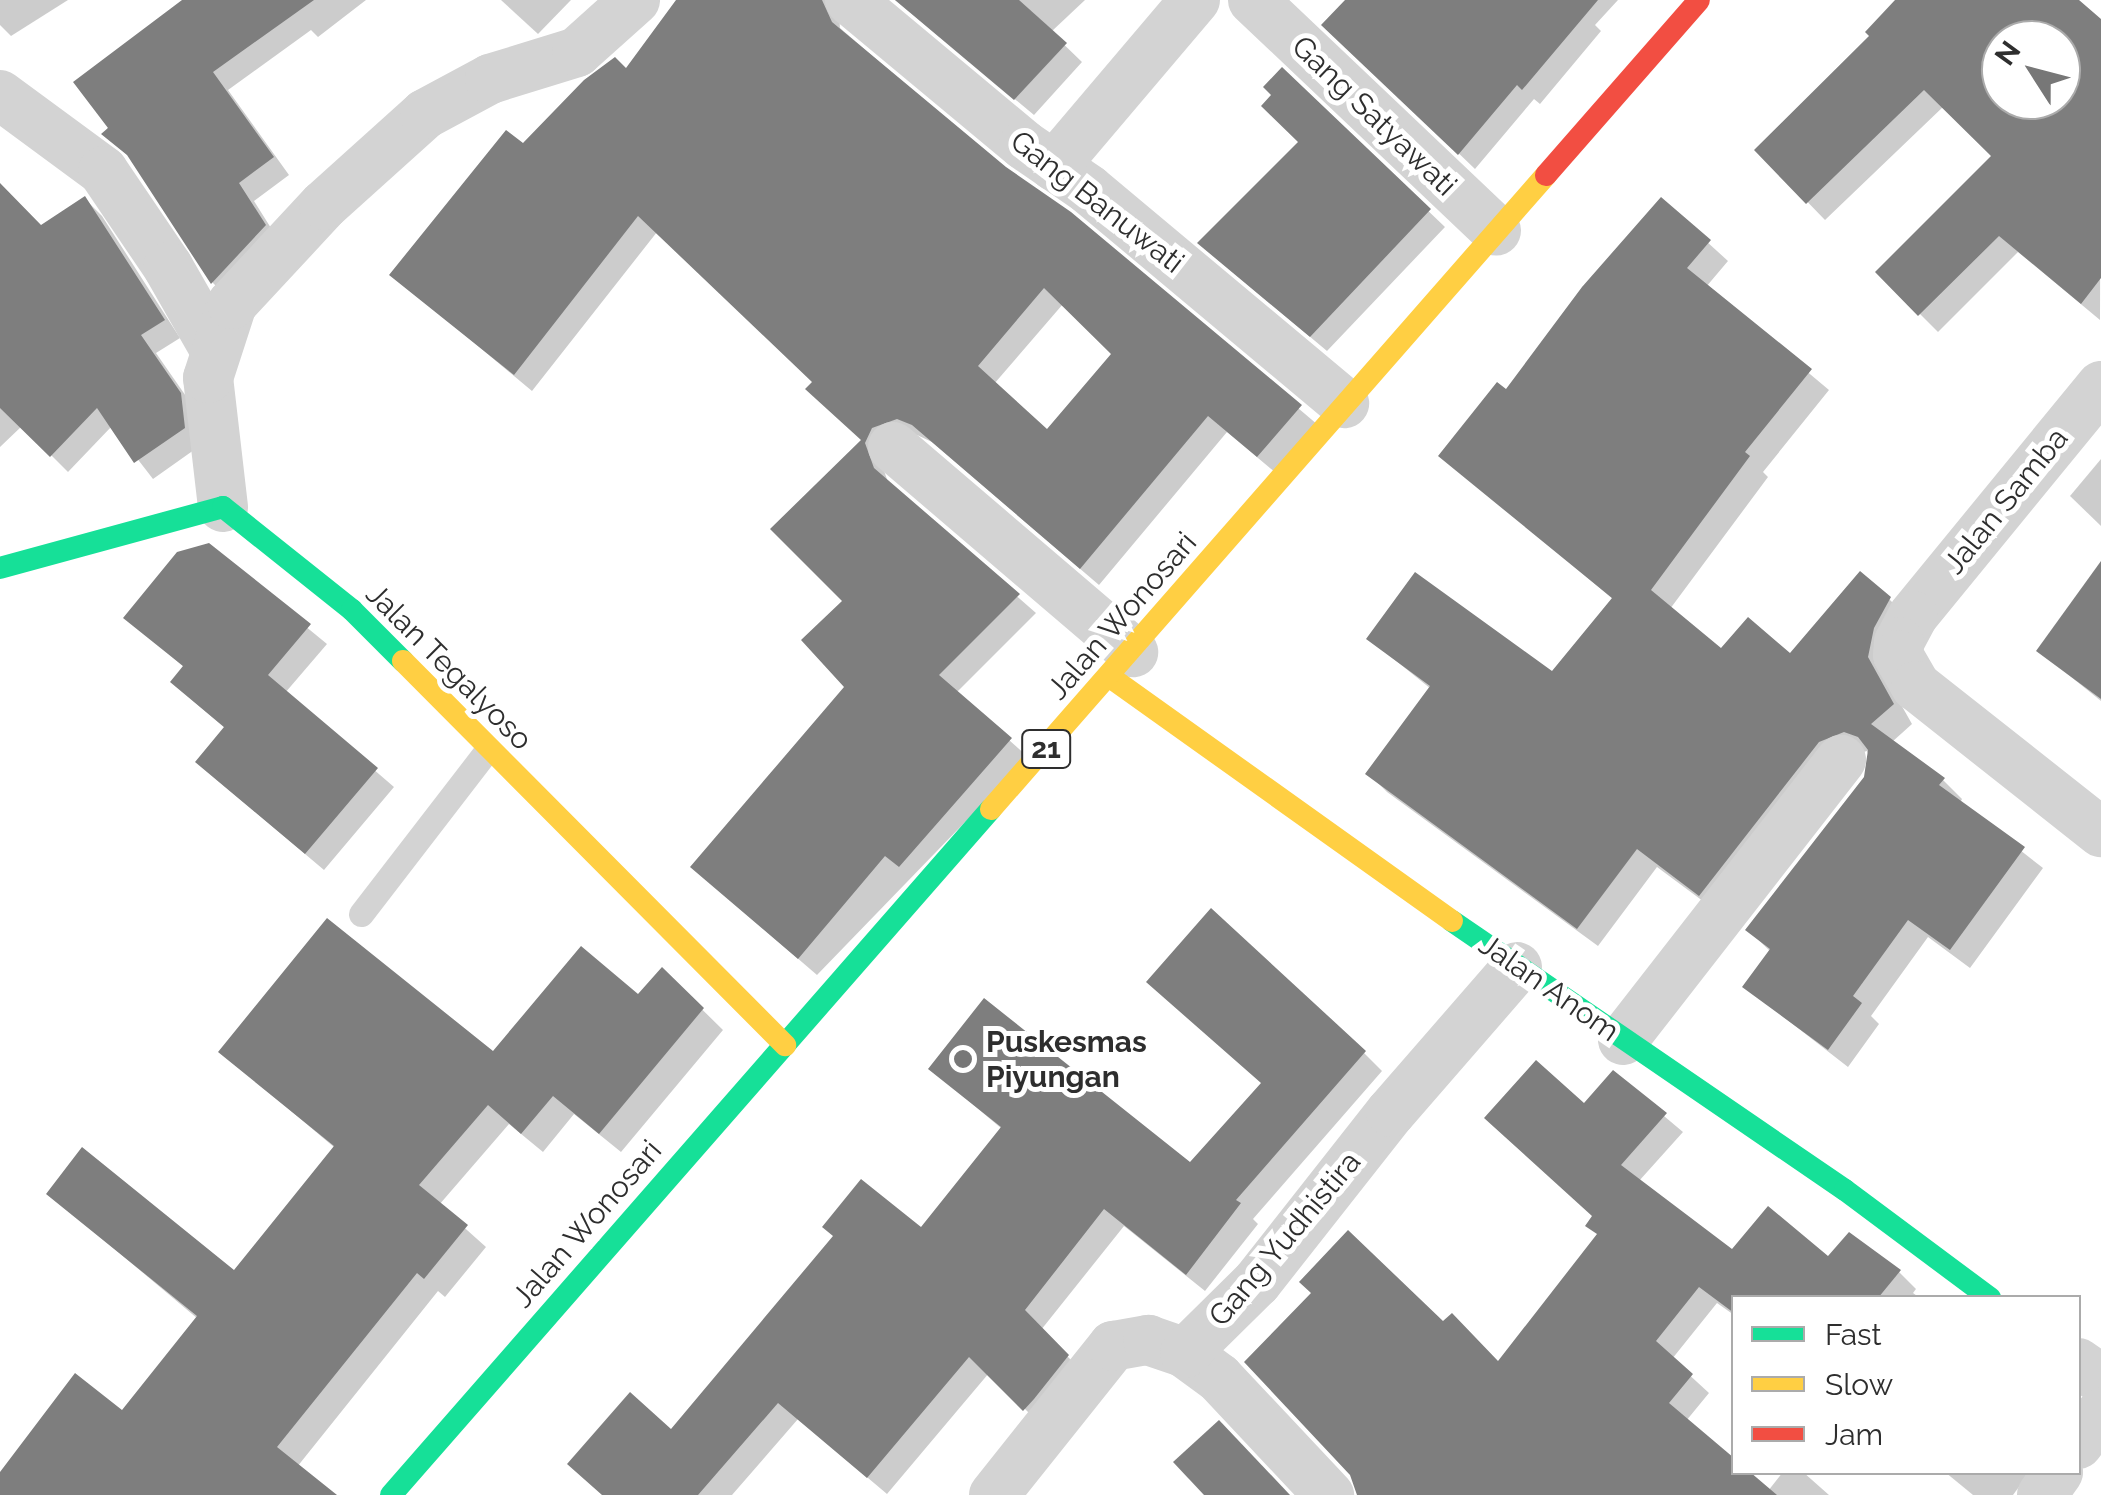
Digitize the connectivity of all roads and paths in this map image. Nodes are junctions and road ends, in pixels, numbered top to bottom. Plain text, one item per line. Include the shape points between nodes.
1 (635, 0) edge
2 (850, 0) edge
3 (1195, 0) edge
4 (1253, 0) edge
5 (1699, 0) edge
6 (0, 95) edge
7 (1054, 166) junction
8 (1496, 231) junction
9 (216, 351) junction
10 (2101, 386) edge
11 (1344, 404) junction
12 (893, 447) dead end
13 (223, 508) junction
14 (0, 568) edge
15 (1122, 664) junction
16 (488, 749) junction
17 (1841, 760) dead end
18 (2101, 832) edge
19 (361, 914) dead end
20 (1517, 967) junction
21 (1624, 1040) junction
22 (785, 1045) junction
23 (1986, 1295) edge
24 (1185, 1353) junction
25 (2101, 1414) edge
26 (2081, 1440) edge
27 (390, 1495) edge
28 (994, 1495) edge
29 (1329, 1495) edge

1 - 9 street via 576,52 490,79 424,114 324,205 232,304
2 - 7 street, Gang Banuwati
3 - 7 street
4 - 8 street, Gang Satyawati
5 - 8 main road, Jalan Wonosari / 21
6 - 9 street via 103,171
7 - 11 street, Gang Banuwati
8 - 11 main road, Jalan Wonosari / 21
9 - 13 street via 208,378
10 - 18 street, Jalan Samba via 1912,616 1898,655 1916,686
11 - 15 main road, Jalan Wonosari / 21
12 - 15 street
13 - 14 main road
13 - 16 main road, Jalan Tegalyoso via 352,610
15 - 20 main road, Jalan Anom
15 - 22 main road, Jalan Wonosari / 21
16 - 19 lane
16 - 22 main road, Jalan Tegalyoso
17 - 21 street
20 - 21 main road, Jalan Anom
20 - 24 street, Gang Yudhistira via 1256,1282
21 - 23 main road, Jalan Anom
22 - 27 main road, Jalan Wonosari / 21
24 - 28 street, Gang Yudhistira via 1148,1340 1112,1346
24 - 29 street via 1219,1378
25 - 26 street

